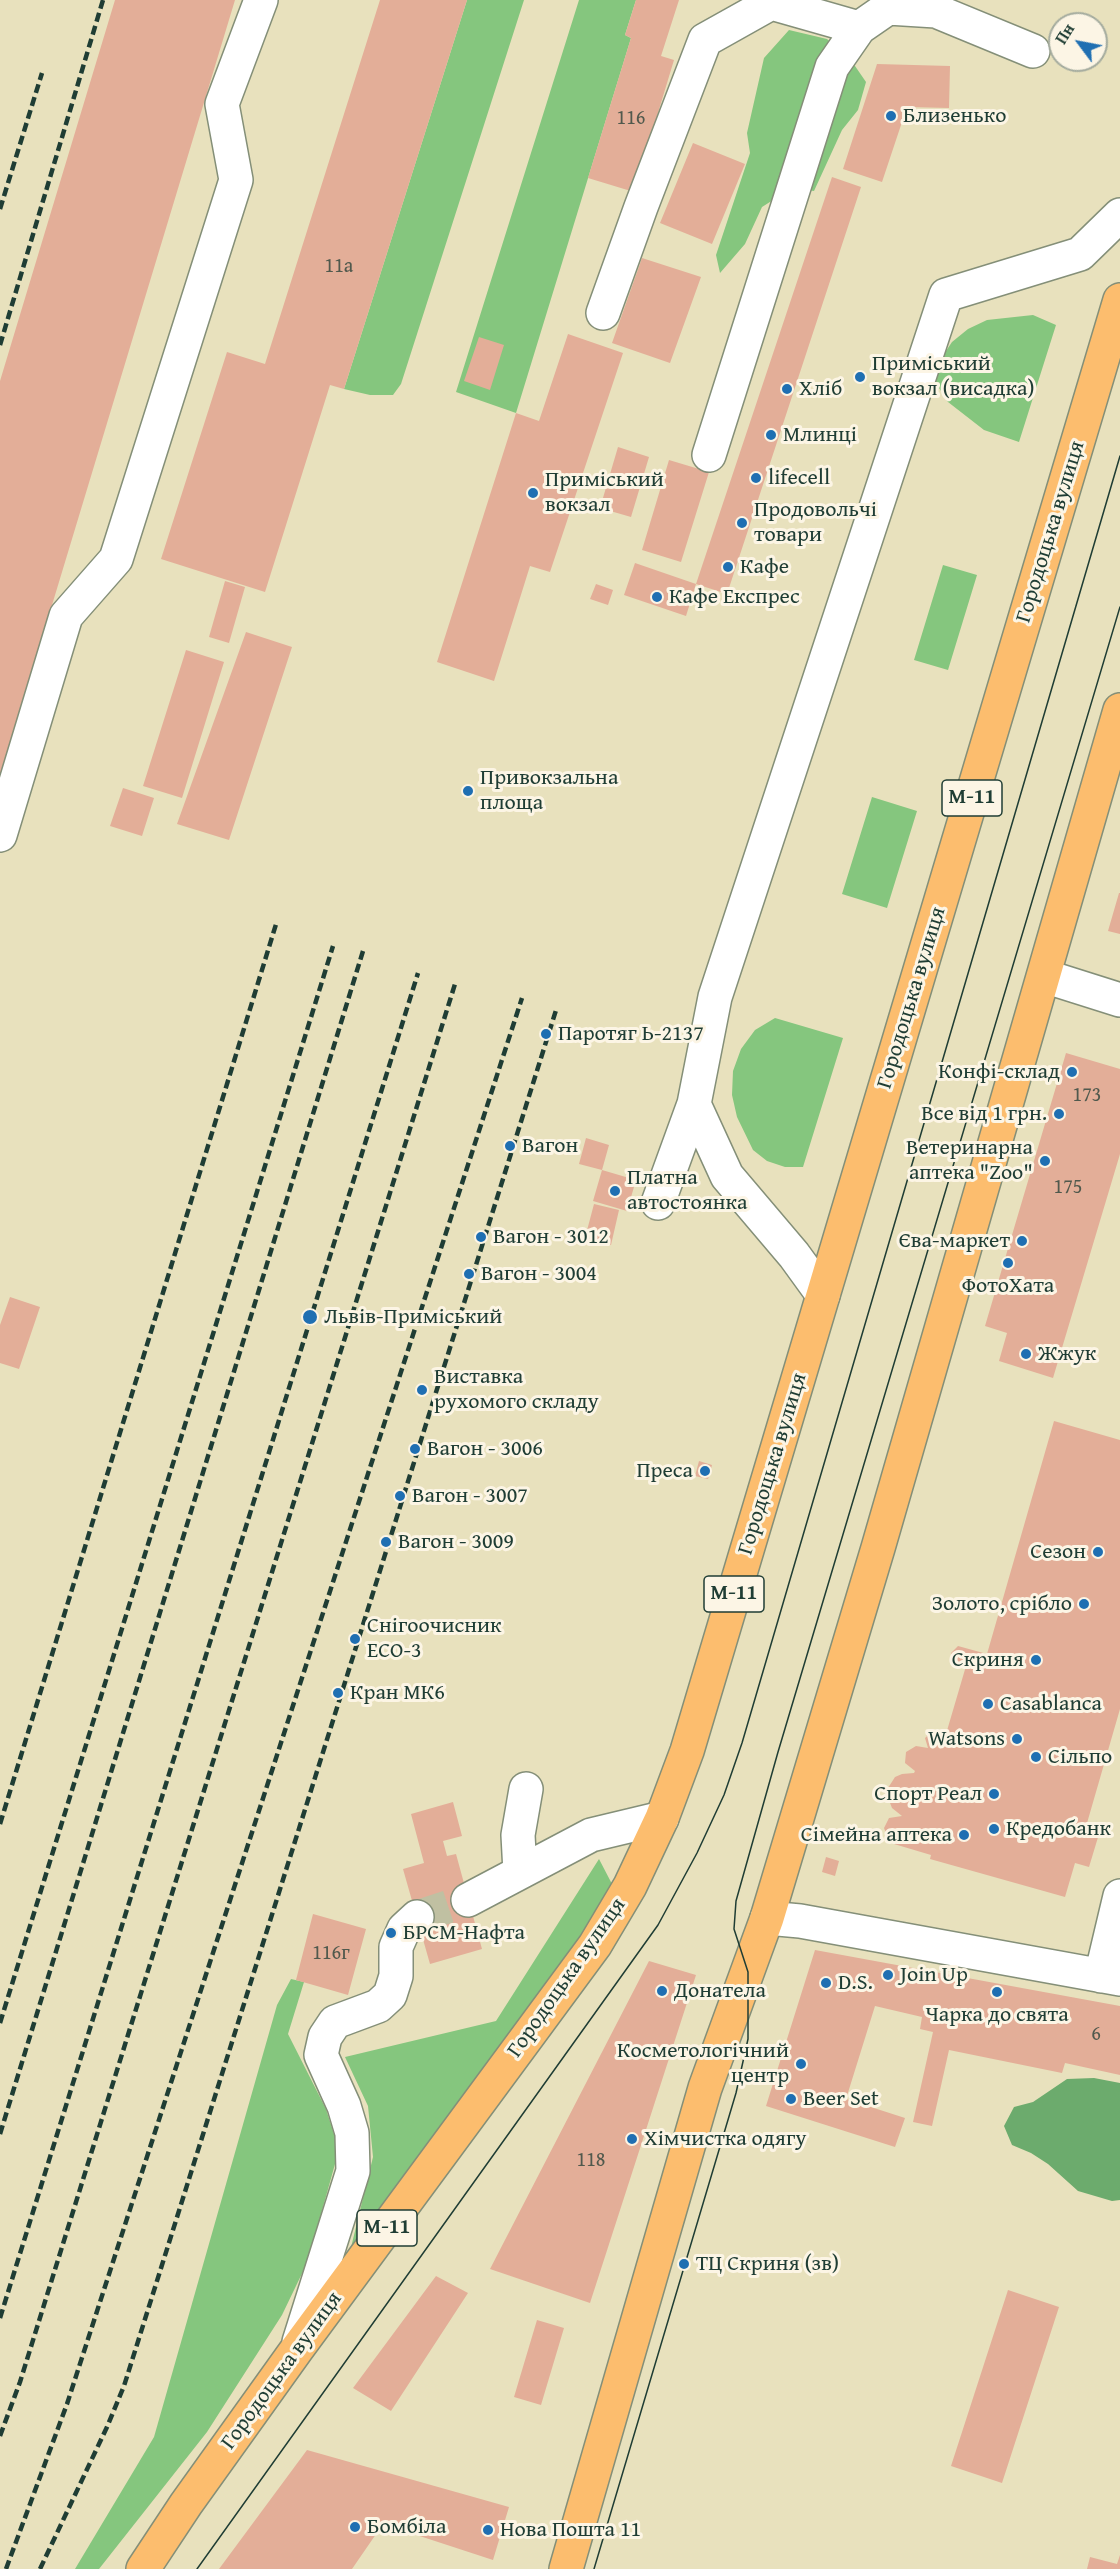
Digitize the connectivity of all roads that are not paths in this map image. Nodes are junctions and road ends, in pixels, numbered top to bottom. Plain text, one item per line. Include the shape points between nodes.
1 (261, 0) edge
2 (771, 2) edge
3 (859, 28) junction
4 (1033, 51) dead end
5 (1120, 215) edge
6 (1120, 300) edge
7 (603, 314) dead end
8 (709, 455) dead end
9 (1120, 710) edge
10 (0, 836) edge
11 (1044, 976) junction
12 (1120, 1000) edge
13 (694, 1104) junction
14 (658, 1203) dead end
15 (823, 1295) junction
16 (526, 1789) dead end
17 (662, 1818) junction
18 (520, 1872) junction
19 (1120, 1896) edge
20 (468, 1900) tunnel mouth
21 (417, 1917) tunnel mouth
22 (767, 1918) junction
23 (1110, 1978) edge
24 (297, 2349) junction
25 (143, 2569) edge
26 (567, 2569) edge

1 - 10 street via 222,104 236,180 116,559 66,616
2 - 3 street
2 - 7 street via 705,40
3 - 4 street via 888,8 936,10
3 - 8 street via 832,67
5 - 13 street via 1080,254 946,295 715,997
6 - 15 main road, Городоцька вулиця / М-11
9 - 11 main road
11 - 12 street
11 - 22 main road
13 - 14 street
13 - 15 street via 727,1176
15 - 17 main road, Городоцька вулиця / М-11 via 687,1751
16 - 18 street via 518,1835
17 - 18 street via 591,1835
17 - 24 main road, Городоцька вулиця / М-11 via 630,1886 595,1945
18 - 20 street
19 - 23 street
21 - 24 street via 404,1929 396,1947 396,1976 390,1995 378,2006 335,2022 325,2037 321,2055 352,2133 353,2171
22 - 23 street
22 - 26 main road via 705,2088
24 - 25 main road, Городоцька вулиця / М-11

